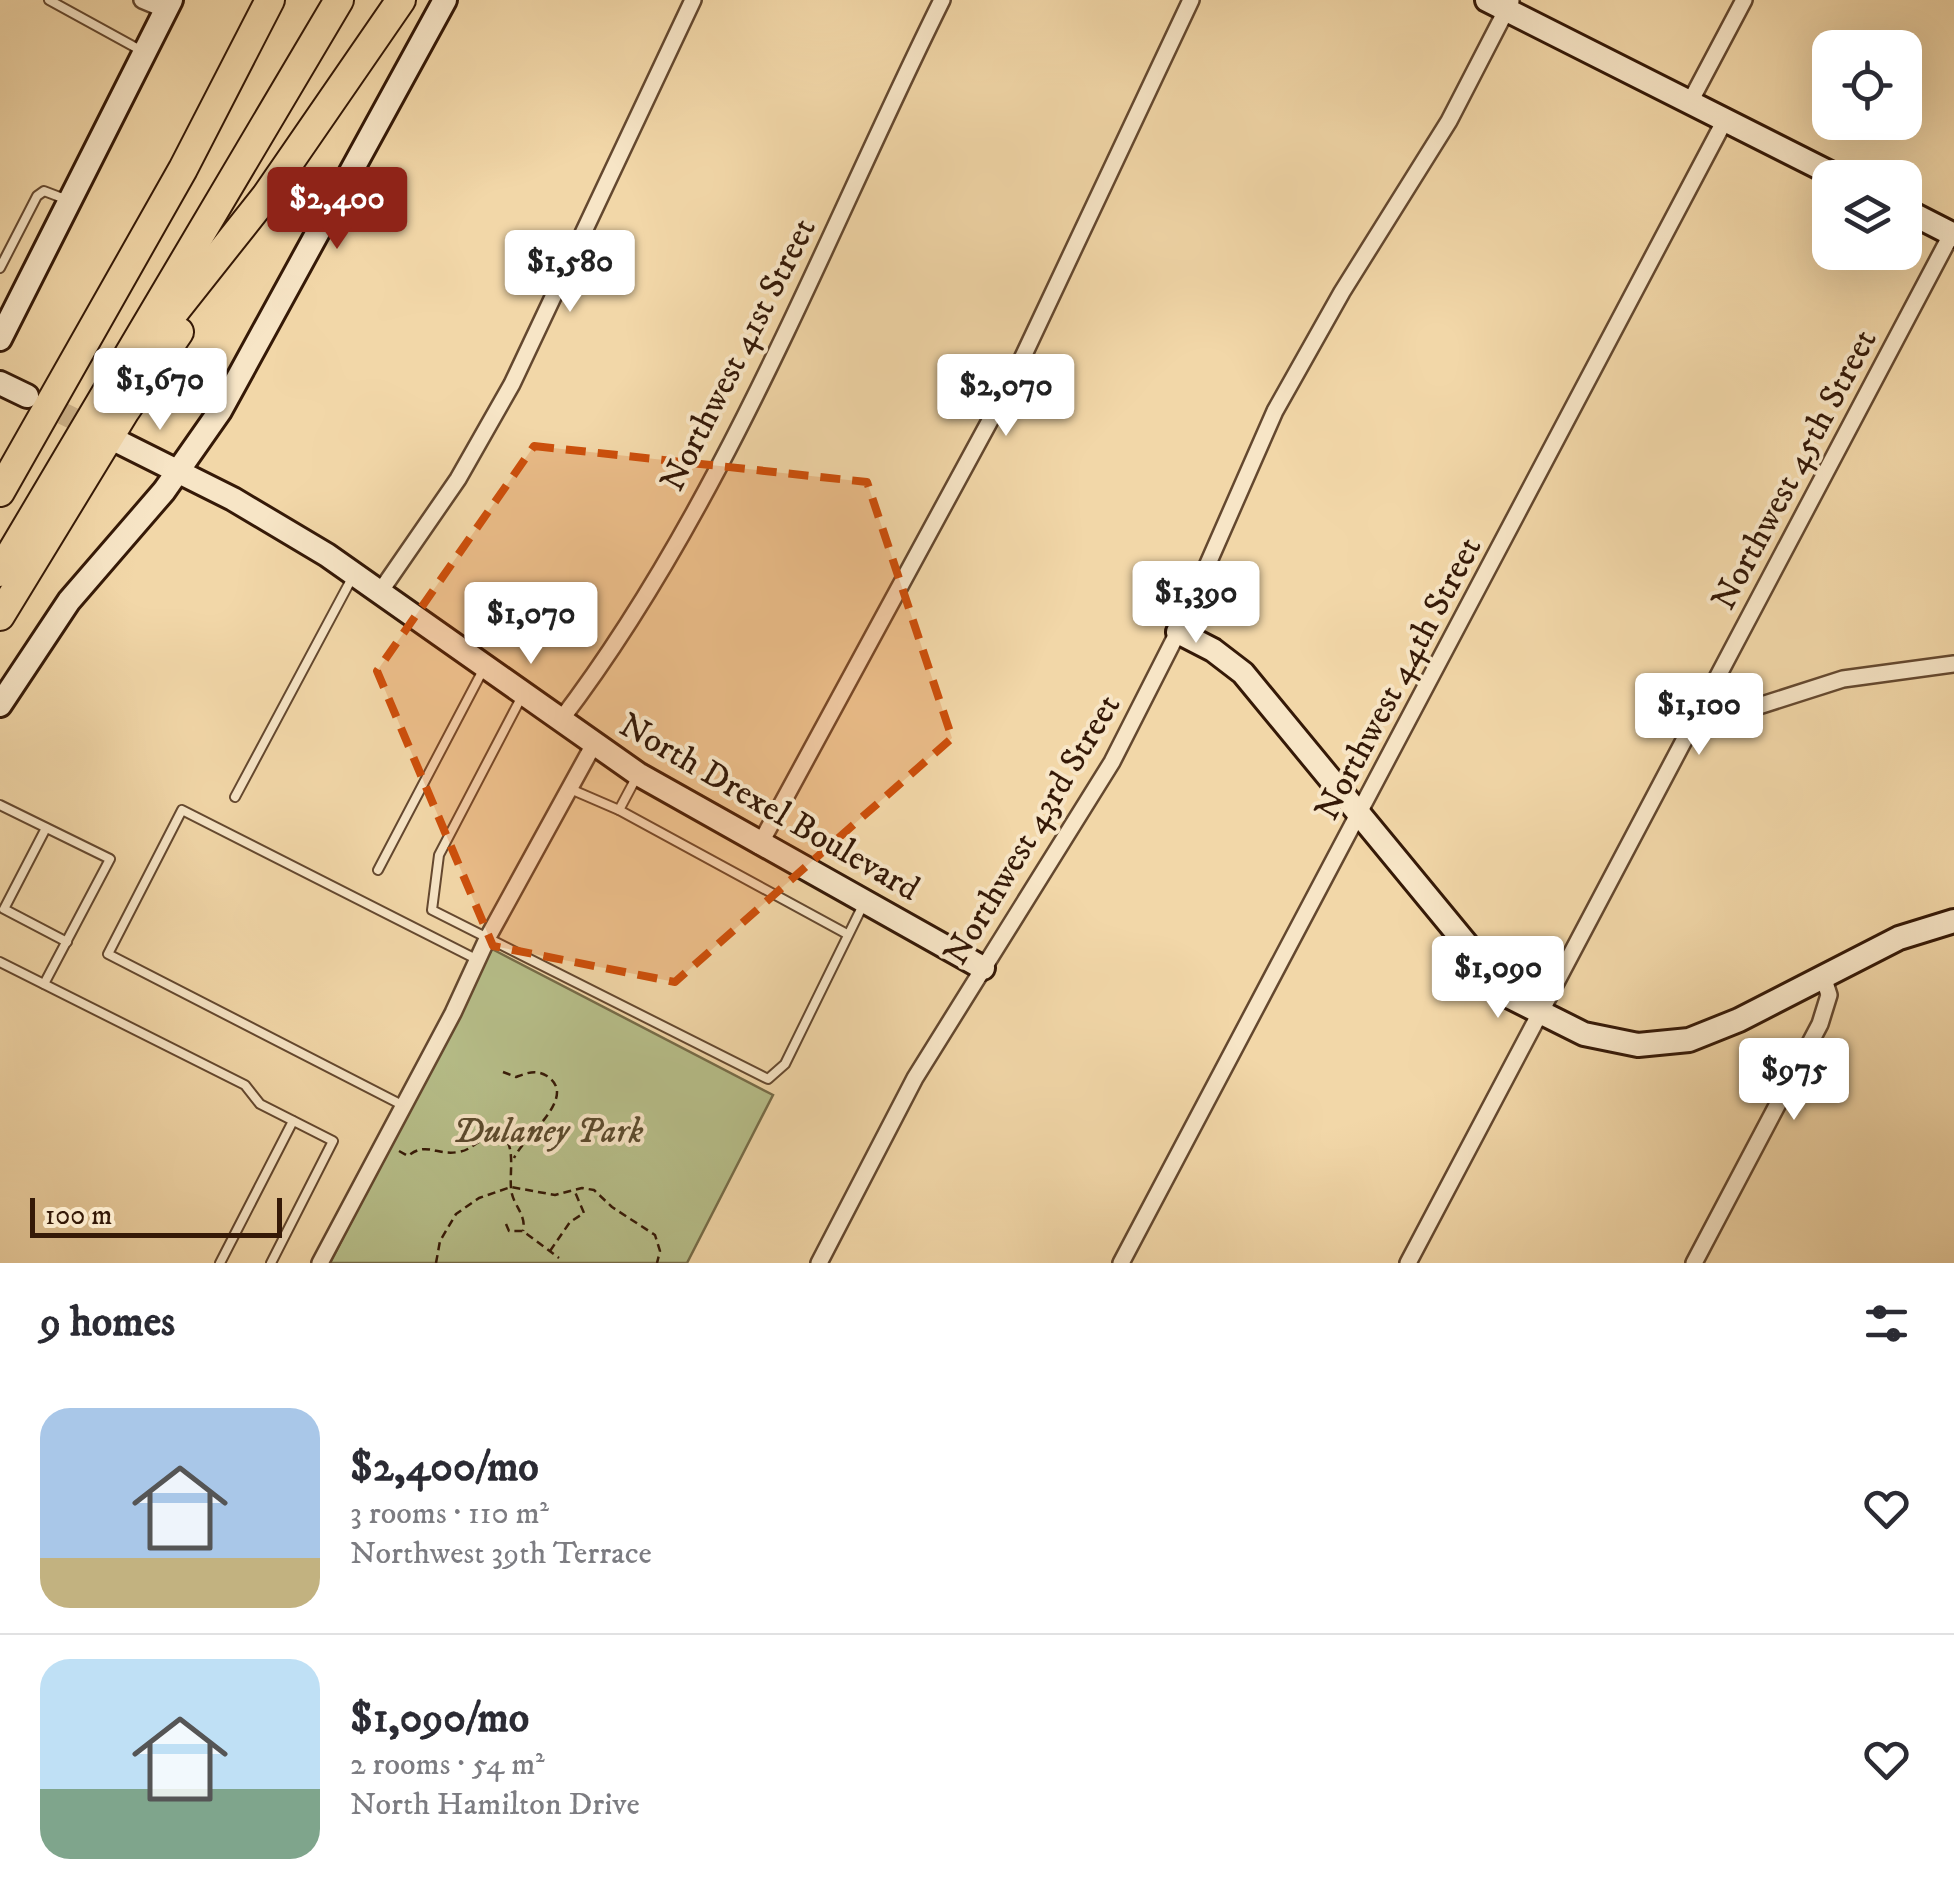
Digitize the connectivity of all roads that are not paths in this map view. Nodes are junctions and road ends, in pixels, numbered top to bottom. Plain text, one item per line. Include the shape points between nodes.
1 (49, 0) edge
2 (142, 0) edge
3 (270, 0) edge
4 (290, 0) edge
5 (339, 0) edge
6 (402, 0) edge
7 (445, 0) edge
8 (693, 0) edge
9 (942, 0) edge
10 (1191, 0) edge
11 (1744, 0) edge
12 (1502, 3) edge
13 (168, 5) edge
14 (145, 52) junction
15 (1690, 102) junction
16 (1725, 120) junction
17 (1812, 164) edge
18 (182, 169) junction
19 (266, 196) junction
20 (70, 201) junction
21 (1922, 218) edge
22 (1953, 234) edge
23 (0, 268) edge
24 (8, 301) edge
25 (0, 340) edge
26 (0, 383) edge
27 (27, 396) tunnel mouth
28 (95, 410) junction
29 (119, 442) tunnel mouth
30 (179, 471) junction
31 (0, 492) edge
32 (0, 572) edge
33 (354, 574) junction
34 (380, 592) junction
35 (0, 616) edge
36 (1178, 632) junction
37 (1954, 664) edge
38 (485, 666) junction
39 (523, 694) junction
40 (1704, 702) junction
41 (0, 705) edge
42 (560, 721) junction
43 (594, 744) junction
44 (638, 774) junction
45 (568, 788) junction
46 (234, 798) dead end
47 (0, 805) edge
48 (619, 810) junction
49 (1359, 813) junction
50 (46, 828) junction
51 (759, 846) junction
52 (378, 870) dead end
53 (864, 903) junction
54 (1954, 921) edge
55 (847, 934) junction
56 (488, 938) junction
57 (66, 942) junction
58 (476, 959) junction
59 (0, 962) edge
60 (984, 968) junction
61 (1823, 976) junction
62 (44, 984) junction
63 (1540, 1014) junction
64 (404, 1106) junction
65 (293, 1120) junction
66 (220, 1263) edge
67 (271, 1263) edge
68 (320, 1263) edge
69 (819, 1263) edge
70 (1121, 1263) edge
71 (1408, 1263) edge
72 (1694, 1263) edge

1 - 14 lane
2 - 13 street
3 - 18 highway
4 - 18 highway
5 - 28 highway
6 - 19 highway
7 - 30 street via 241,376
8 - 34 street via 512,384 458,479
9 - 42 street, Northwest 41st Street via 688,518
10 - 51 street via 1012,380
11 - 15 street
12 - 15 street
12 - 36 street, Northwest 43rd Street via 1442,134 1294,376
13 - 14 street
14 - 20 street
15 - 16 street
16 - 17 street
16 - 49 street, Northwest 44th Street
18 - 31 highway
19 - 28 highway
19 - 35 highway
20 - 23 lane via 44,191 36,196
20 - 24 street
21 - 22 street
22 - 40 street, Northwest 45th Street
24 - 25 street
26 - 27 street
28 - 32 highway
29 - 30 street, North Drexel Boulevard
30 - 33 street, North Drexel Boulevard
30 - 41 street via 86,579
33 - 34 street, North Drexel Boulevard
33 - 46 lane
34 - 38 street, North Drexel Boulevard
36 - 49 street via 1243,673
36 - 60 street, Northwest 43rd Street via 1094,794
37 - 40 street via 1843,678 1743,710
38 - 39 street, North Drexel Boulevard
38 - 52 lane
39 - 42 street, North Drexel Boulevard
39 - 56 lane via 439,855 432,910
40 - 63 street, Northwest 45th Street
42 - 43 street, North Drexel Boulevard
43 - 44 street, North Drexel Boulevard
43 - 45 street
44 - 48 lane
44 - 51 street, North Drexel Boulevard
45 - 48 lane
45 - 56 street
47 - 50 lane
48 - 55 lane
49 - 63 street via 1510,998
49 - 70 street, Northwest 44th Street
50 - 57 lane via 4,910
50 - 57 lane via 110,860
51 - 53 street, North Drexel Boulevard
53 - 55 lane
53 - 60 street, North Drexel Boulevard
54 - 61 street via 1899,938
55 - 56 lane via 785,1064 768,1079
56 - 58 street
57 - 62 lane
58 - 64 street
58 - 64 lane via 182,810 108,954
59 - 62 lane
60 - 69 street, Northwest 43rd Street via 894,1115
61 - 63 street via 1714,1031 1666,1044 1614,1043
61 - 72 street via 1829,995 1820,1024
62 - 65 lane via 245,1085 260,1104
63 - 71 street, Northwest 45th Street
64 - 68 street
65 - 66 lane
65 - 67 lane via 333,1141

